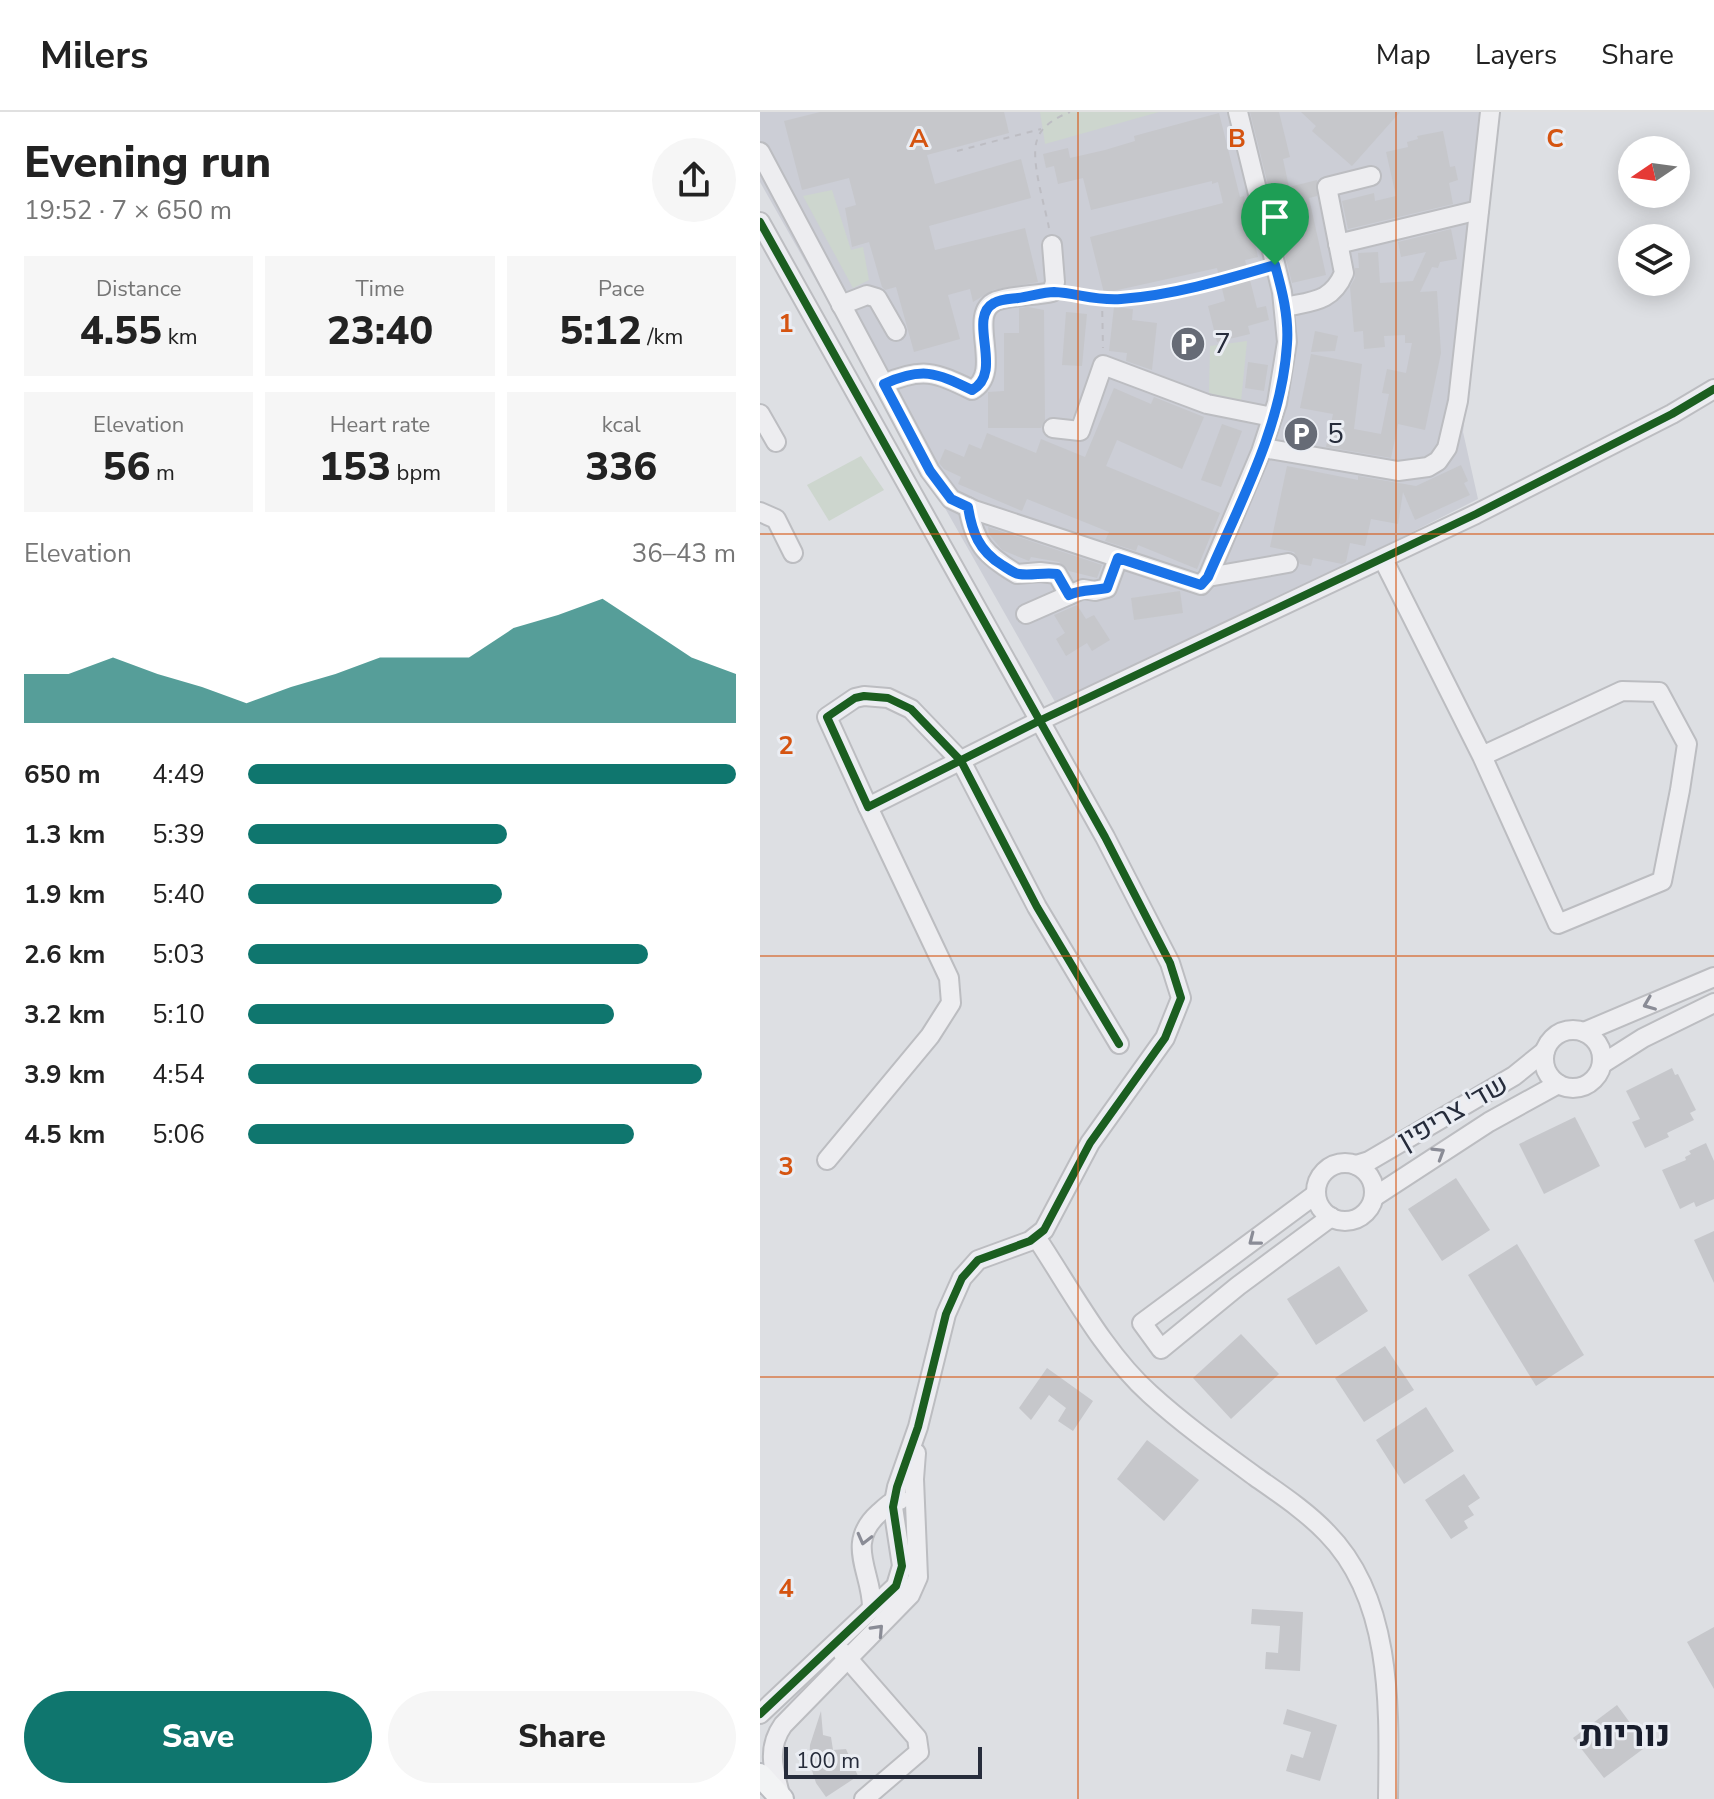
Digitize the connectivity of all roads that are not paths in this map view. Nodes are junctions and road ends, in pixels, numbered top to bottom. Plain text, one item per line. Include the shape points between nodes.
1 (1238, 112) edge
2 (1490, 112) edge
3 (760, 152) edge
4 (1371, 176) dead end
5 (1479, 210) junction
6 (761, 227) edge
7 (1338, 244) junction
8 (1052, 245) road end
9 (841, 305) junction
10 (1285, 307) junction
11 (896, 331) dead end
12 (884, 384) junction
13 (1714, 389) edge
14 (1714, 399) edge
15 (760, 414) edge
16 (1672, 414) junction
17 (1272, 417) junction
18 (1053, 428) dead end
19 (776, 442) dead end
20 (1263, 448) junction
21 (968, 507) junction
22 (760, 512) edge
23 (793, 553) dead end
24 (1118, 558) junction
25 (1383, 559) junction
26 (1288, 563) dead end
27 (1208, 577) junction
28 (1069, 595) junction
29 (1026, 614) dead end
30 (1041, 720) junction
31 (1482, 756) junction
32 (961, 761) junction
33 (868, 807) junction
34 (1714, 977) edge
35 (1714, 1003) edge
36 (1584, 1032) junction
37 (1119, 1044) dead end
38 (1545, 1051) junction
39 (1602, 1064) junction
40 (1558, 1084) junction
41 (827, 1160) dead end
42 (1356, 1165) junction
43 (1316, 1194) junction
44 (1374, 1197) junction
45 (1331, 1217) junction
46 (1036, 1237) junction
47 (918, 1427) junction
48 (894, 1500) junction
49 (915, 1501) junction
50 (872, 1609) junction
51 (835, 1643) junction
52 (849, 1660) junction
53 (760, 1714) edge
54 (760, 1775) edge
55 (782, 1799) edge
56 (864, 1799) edge
57 (1388, 1799) edge

1 - 10 street
2 - 5 street
3 - 9 street
4 - 7 street via 1327,187
5 - 7 street
5 - 20 street via 1458,401 1450,440 1438,461 1398,471
6 - 30 street
7 - 10 street via 1344,273 1339,286 1318,300
8 - 12 street via 1052,292 996,301 988,307 982,385 972,390 916,372
9 - 11 street via 867,295 877,298
9 - 12 street
10 - 17 street via 1287,342
12 - 21 street via 935,479 951,499
13 - 16 street
14 - 16 street
15 - 19 street
16 - 25 street
17 - 18 street via 1207,404 1103,365 1080,431
17 - 20 street
20 - 27 street
21 - 24 street
21 - 28 street via 972,531 983,550 1017,574 1057,574
22 - 23 street via 776,519
24 - 27 street via 1201,585
24 - 28 street via 1107,588
25 - 30 street
25 - 31 street
26 - 27 street
28 - 29 street
30 - 32 street
30 - 46 street via 1170,963 1181,998 1165,1038 1090,1143
31 - 31 street via 1558,924 1662,881 1687,744 1659,692 1622,691
32 - 33 street
32 - 33 street via 911,709 888,698 855,698 827,717
32 - 37 street via 1037,907
33 - 41 street via 949,978 951,1003
34 -> 36 street
35 - 39 street
36 - 38 street via 1564,1031
36 - 39 street via 1598,1045
38 - 40 street via 1546,1070
38 - 42 street, שד' צריפין via 1514,1076
39 - 40 street via 1585,1086
44 -> 40 street, שד' צריפין
42 - 43 street via 1328,1169
42 - 44 street via 1371,1178
43 - 45 street
43 -> 45 street via 1142,1323 1161,1349
44 - 45 street via 1358,1219
46 - 47 street via 978,1260 962,1278 946,1314
46 - 57 street via 1108,1345 1147,1392 1298,1507 1347,1557 1374,1621 1385,1675
47 - 48 street
47 - 49 street
48 - 49 street
48 - 50 street via 902,1566 896,1586
48 -> 50 street via 874,1517 861,1541
52 -> 49 street via 910,1595 918,1577
50 - 51 street
51 - 52 street
51 - 53 street
52 - 55 street via 775,1736 772,1765
52 - 56 street via 917,1738 919,1752
54 - 55 main road

